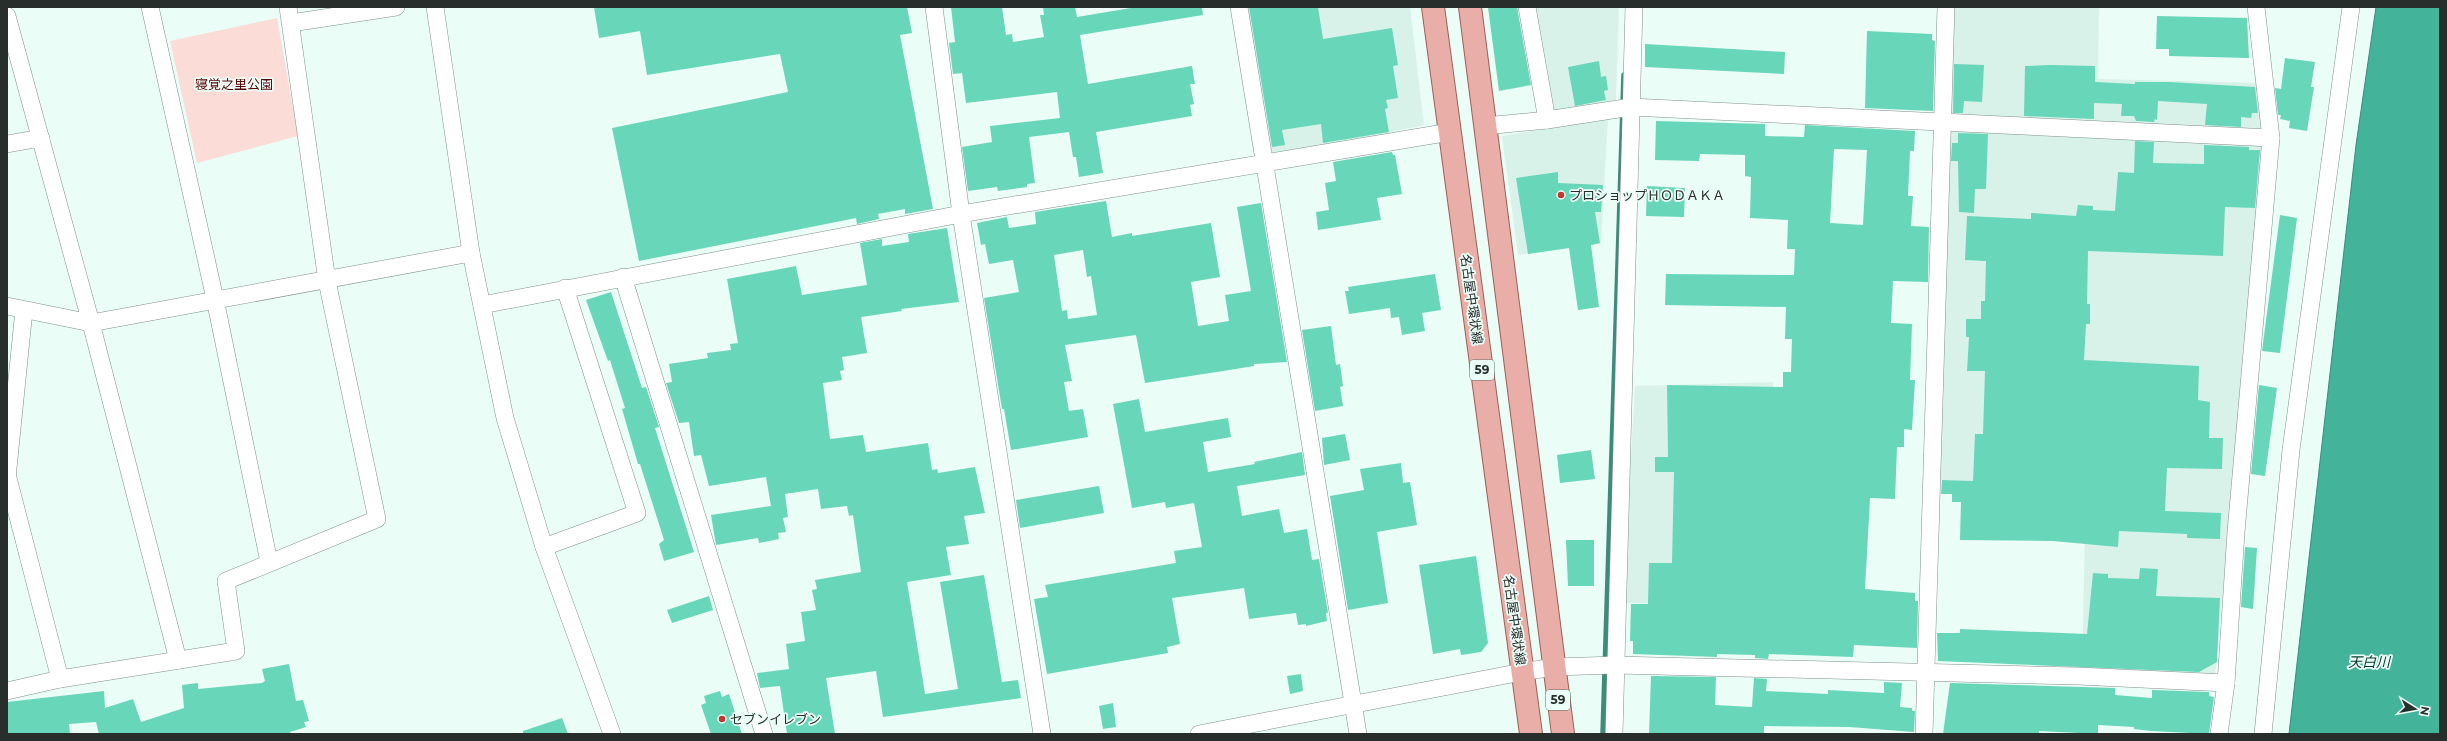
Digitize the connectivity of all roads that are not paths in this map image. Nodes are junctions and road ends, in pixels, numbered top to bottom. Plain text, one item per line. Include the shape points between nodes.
1 (150, 7) edge
2 (396, 7) edge
3 (435, 7) edge
4 (934, 7) edge
5 (1239, 7) edge
6 (1433, 7) edge
7 (1470, 7) edge
8 (1527, 7) edge
9 (1634, 7) edge
10 (1946, 7) edge
11 (2256, 7) edge
12 (2351, 7) edge
13 (289, 15) edge
14 (7, 16) edge
15 (1625, 108) junction
16 (1547, 120) junction
17 (1942, 121) junction
18 (1486, 126) junction
19 (1450, 132) junction
20 (41, 138) junction
21 (2272, 138) junction
22 (7, 144) edge
23 (1265, 164) junction
24 (961, 214) junction
25 (471, 253) junction
26 (623, 277) junction
27 (327, 281) junction
28 (565, 288) junction
29 (215, 299) junction
30 (482, 305) junction
31 (7, 306) edge
32 (24, 310) junction
33 (91, 323) junction
34 (7, 478) edge
35 (544, 547) junction
36 (269, 562) junction
37 (178, 660) junction
38 (1614, 665) junction
39 (1554, 667) junction
40 (1522, 672) junction
41 (1926, 673) junction
42 (60, 679) junction
43 (2226, 683) junction
44 (7, 691) edge
45 (1352, 704) junction
46 (612, 734) edge
47 (764, 734) edge
48 (1042, 734) edge
49 (1200, 734) edge
50 (1358, 734) edge
51 (1530, 734) edge
52 (1563, 734) edge
53 (1614, 734) edge
54 (1924, 734) edge
55 (2219, 734) edge
56 (2263, 734) edge

1 - 29 street
2 - 13 street
3 - 25 street
4 - 24 street
5 - 23 street
6 - 19 main road, 名古屋中環状線 / 59
7 - 18 main road, 59
8 - 16 street
9 - 15 street
10 - 17 street
11 - 21 street
12 - 56 street via 2291,450
13 - 27 street
14 - 20 street
15 - 16 street
15 - 17 street
15 - 38 street
16 - 18 street
17 - 21 street
17 - 41 street
18 - 39 main road, 59
19 - 23 street
19 - 40 main road, 名古屋中環状線 / 59
20 - 22 street
20 - 33 street
21 - 43 street via 2236,532
23 - 24 street
23 - 45 street
24 - 26 street
24 - 48 street
25 - 27 street
25 - 30 street
26 - 28 street
26 - 47 street
27 - 29 street
27 - 36 street via 377,519
28 - 30 street
28 - 35 street via 637,513
29 - 33 street
29 - 36 street
30 - 35 street via 505,418
31 - 32 street
32 - 33 street
32 - 34 street
33 - 37 street
34 - 42 street
35 - 46 street
36 - 37 street via 226,582 236,651
37 - 42 street
38 - 39 street
38 - 41 street
38 - 53 street
39 - 40 street
39 - 52 main road, 59
40 - 45 street
40 - 51 main road, 名古屋中環状線 / 59
41 - 43 street via 2078,676
41 - 54 street
42 - 44 street
43 - 55 street
45 - 49 street
45 - 50 street

